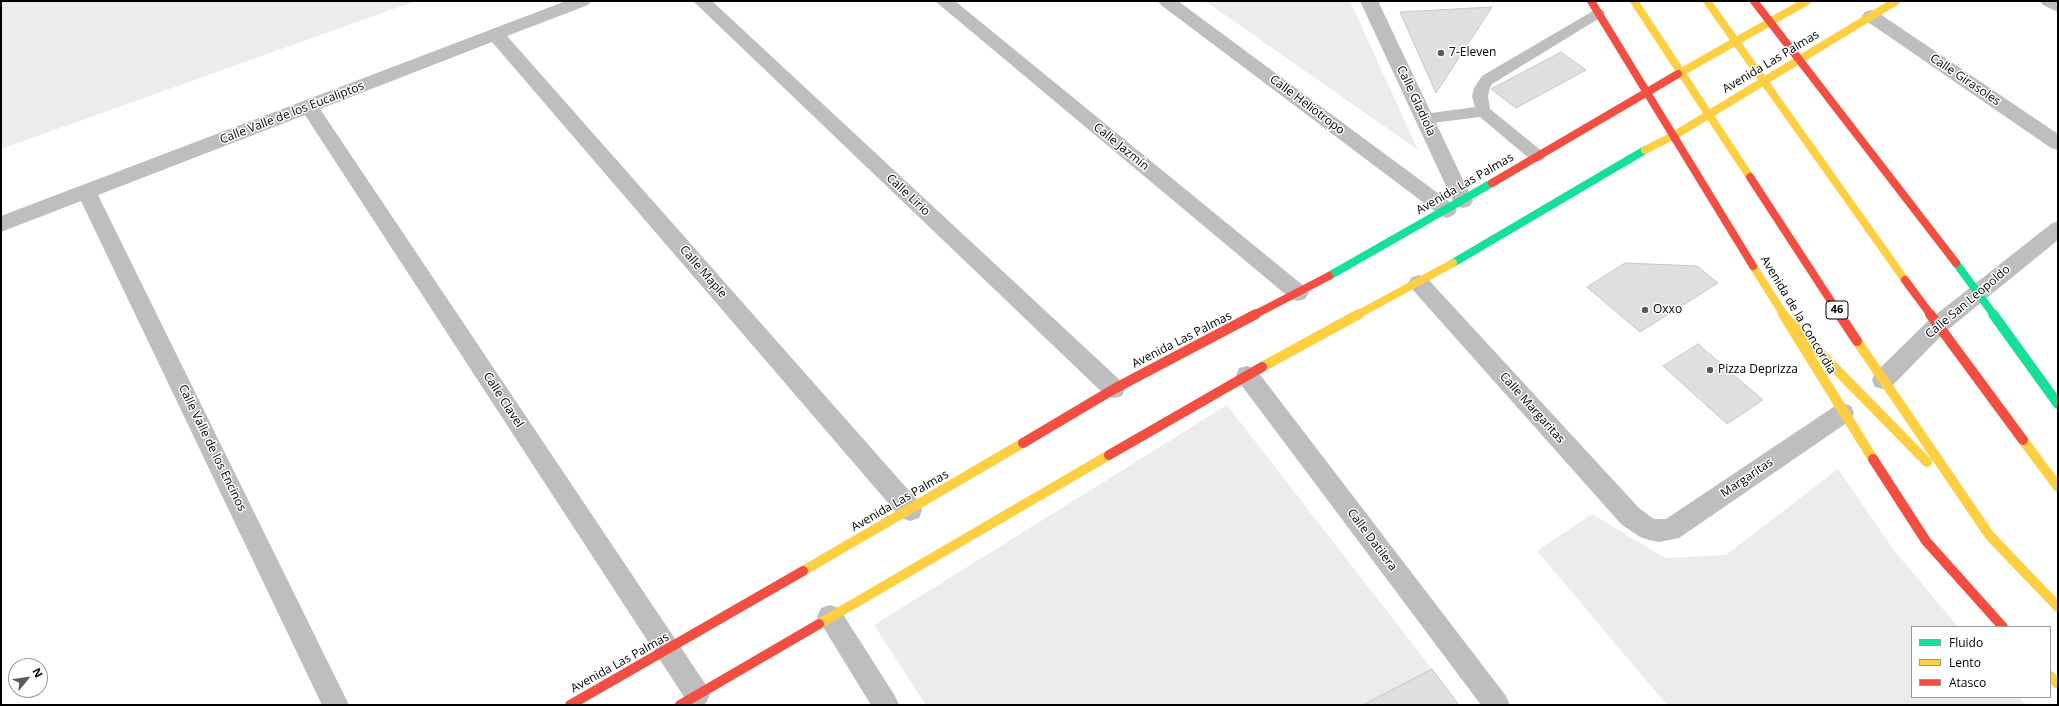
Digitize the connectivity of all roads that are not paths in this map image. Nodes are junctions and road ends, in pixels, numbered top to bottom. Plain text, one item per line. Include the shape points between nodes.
1 (582, 1) edge
2 (702, 1) edge
3 (944, 1) edge
4 (1167, 1) edge
5 (1369, 1) edge
6 (1634, 1) edge
7 (1707, 1) edge
8 (1754, 1) edge
9 (1807, 1) edge
10 (1896, 1) edge
11 (2049, 1) edge
12 (2058, 6) edge
13 (1595, 7) edge
14 (1871, 16) junction
15 (1769, 22) junction
16 (496, 35) junction
17 (1736, 42) junction
18 (1797, 60) junction
19 (1681, 72) junction
20 (1764, 79) junction
21 (1646, 92) junction
22 (309, 106) junction
23 (1482, 111) junction
24 (1708, 113) junction
25 (1424, 119) junction
26 (1674, 135) junction
27 (2058, 144) edge
28 (1536, 156) junction
29 (87, 192) junction
30 (1455, 205) junction
31 (1, 224) edge
32 (2058, 229) edge
33 (1419, 283) junction
34 (1978, 292) junction
35 (1298, 293) junction
36 (1785, 317) junction
37 (1937, 326) junction
38 (1247, 375) junction
39 (1883, 380) junction
40 (1114, 389) junction
41 (2058, 404) edge
42 (1843, 413) junction
43 (2058, 487) edge
44 (1967, 504) junction
45 (910, 510) junction
46 (1649, 529) joint
47 (2058, 607) edge
48 (830, 618) junction
49 (2002, 626) edge
50 (667, 650) junction
51 (688, 700) edge
52 (336, 705) edge
53 (570, 705) edge
54 (886, 705) edge
55 (1497, 705) edge

1 - 16 street, Calle Valle de los Eucaliptos
2 - 40 street, Calle Lirio
3 - 35 street, Calle Jazmín
4 - 30 street, Calle Heliotropo
5 - 25 street, Calle Gladiola
6 - 19 street, 46
7 - 17 street
8 - 15 street
9 - 15 street, Avenida Las Palmas
10 - 14 street, Avenida Las Palmas
11 - 12 street
13 - 21 street, Avenida de la Concordia
13 - 23 lane via 1487,80 1480,96
14 - 18 street, Avenida Las Palmas
14 - 27 street, Calle Girasoles
15 - 17 street, Avenida Las Palmas
15 - 18 street
16 - 22 street, Calle Valle de los Eucaliptos
16 - 45 street, Calle Maple
17 - 19 street, Avenida Las Palmas
17 - 20 street
18 - 20 street, Avenida Las Palmas
18 - 34 street
19 - 21 street, Avenida Las Palmas
19 - 24 street, 46
20 - 24 street, Avenida Las Palmas
20 - 37 street
21 - 26 street, Avenida de la Concordia
21 - 28 street, Avenida Las Palmas
22 - 29 street, Calle Valle de los Eucaliptos
22 - 50 street, Calle Clavel
23 - 25 lane
23 - 28 lane
24 - 26 street, Avenida Las Palmas
24 - 39 street, 46
25 - 30 street, Calle Gladiola
26 - 33 street, Avenida Las Palmas
26 - 36 street, Avenida de la Concordia
28 - 30 street, Avenida Las Palmas
29 - 31 street, Calle Valle de los Eucaliptos
29 - 52 street, Calle Valle de los Encinos
30 - 35 street, Avenida Las Palmas
32 - 34 street, Calle San Leopoldo
33 - 38 street, Avenida Las Palmas
33 - 46 street, Calle Margaritas via 1630,516
34 - 37 street, Calle San Leopoldo
34 - 41 street
35 - 40 street, Avenida Las Palmas
36 - 42 street, Avenida de la Concordia
36 - 44 street
37 - 39 street, Calle San Leopoldo
37 - 43 street
38 - 48 street, Avenida Las Palmas
38 - 55 street, Calle Datilera
39 - 44 street, 46
40 - 45 street, Avenida Las Palmas
42 - 46 street, Margaritas via 1670,530
42 - 49 street, Avenida de la Concordia via 1926,541
44 - 47 street, 46 via 1990,536
45 - 50 street, Avenida Las Palmas
48 - 51 street, Avenida Las Palmas
48 - 54 street
50 - 51 street, Calle Clavel
50 - 53 street, Avenida Las Palmas

